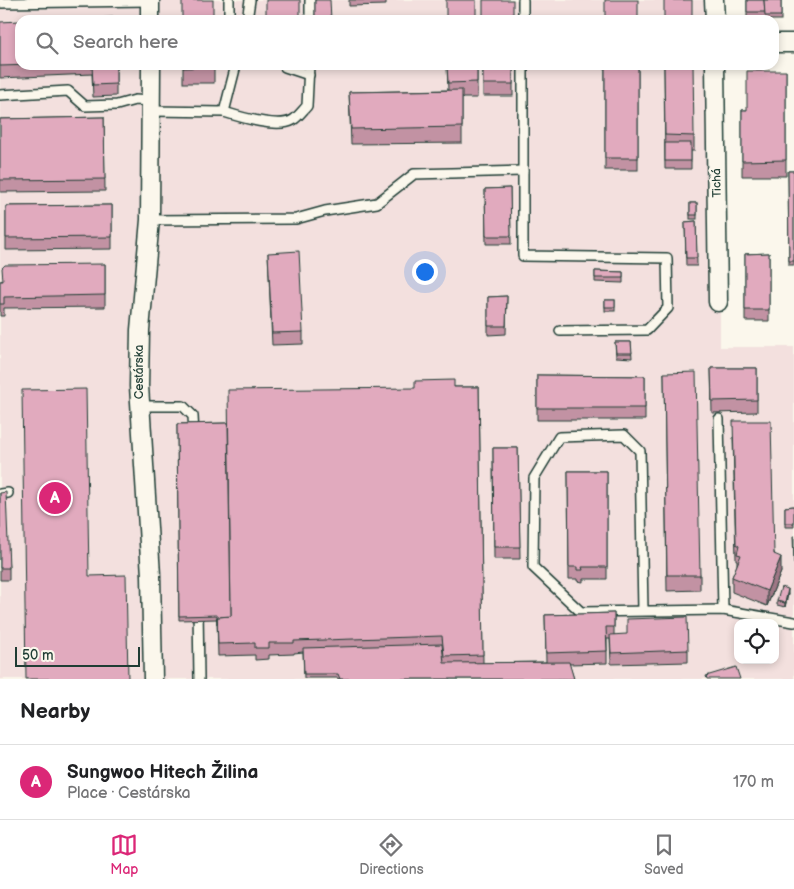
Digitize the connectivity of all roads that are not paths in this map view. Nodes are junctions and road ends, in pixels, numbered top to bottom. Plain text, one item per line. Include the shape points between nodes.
1 (150, 0) edge
2 (229, 0) edge
3 (250, 0) edge
4 (310, 0) edge
5 (523, 0) edge
6 (714, 0) edge
7 (0, 3) edge
8 (150, 15) edge
9 (229, 15) edge
10 (248, 15) edge
11 (310, 15) edge
12 (523, 15) edge
13 (714, 15) edge
14 (779, 43) edge
15 (794, 43) edge
16 (151, 70) edge
17 (235, 70) edge
18 (294, 70) edge
19 (309, 70) edge
20 (523, 70) edge
21 (715, 70) edge
22 (309, 75) junction
23 (0, 94) edge
24 (151, 106) junction
25 (224, 112) junction
26 (523, 171) junction
27 (150, 220) junction
28 (718, 302) dead end
29 (560, 331) dead end
30 (140, 406) junction
31 (719, 419) dead end
32 (194, 446) edge
33 (198, 601) edge
34 (723, 610) junction
35 (642, 611) junction
36 (794, 622) edge
37 (153, 679) edge
38 (199, 679) edge

1 - 7 lane
1 - 8 street
2 - 9 lane
3 - 10 lane
4 - 11 lane
5 - 12 lane
6 - 13 street
14 - 15 street
16 - 24 street, Cestárska
17 - 25 lane
18 - 22 lane
19 - 22 lane
20 - 26 lane
21 - 28 street, Tichá
22 - 25 lane via 308,106 292,120 273,123
23 - 24 lane via 68,91 85,106 117,105 135,100
24 - 25 lane
24 - 27 street, Cestárska
26 - 27 lane via 414,174 377,203 325,211 296,220
26 - 29 lane via 523,256 667,258 668,308 646,330
27 - 30 street, Cestárska via 140,330
30 - 32 lane via 183,406 193,416
30 - 37 street, Cestárska via 151,575
31 - 34 lane
33 - 38 lane
34 - 35 lane
34 - 36 lane
35 - 35 lane via 581,612 533,567 534,478 559,437 624,435 640,451

